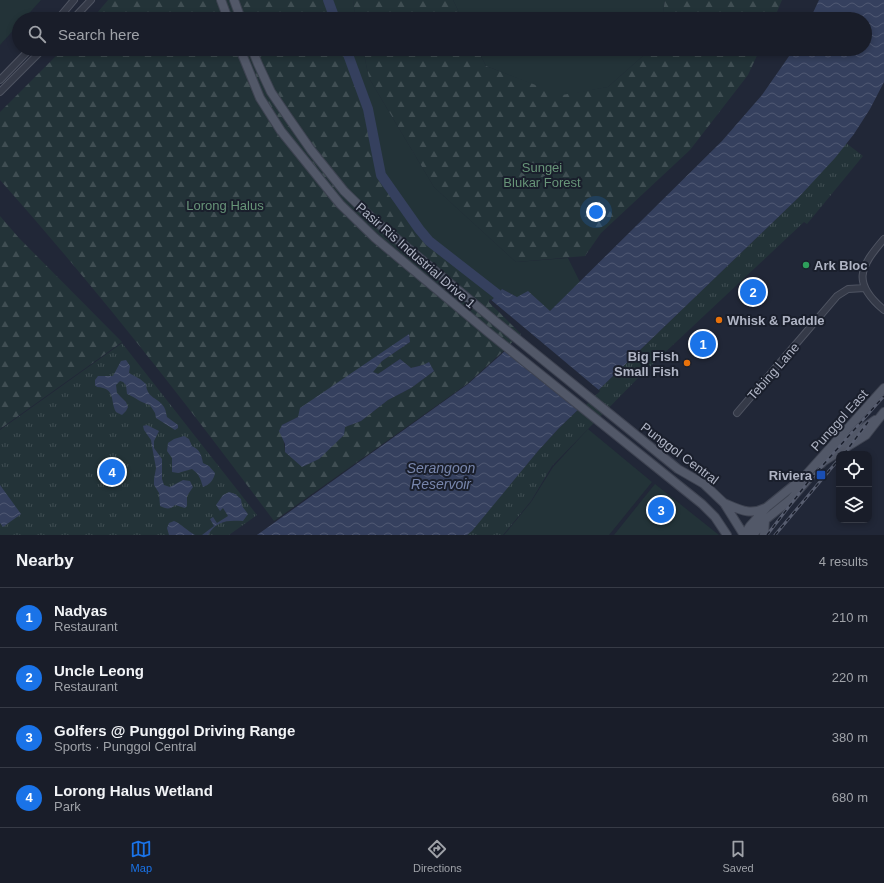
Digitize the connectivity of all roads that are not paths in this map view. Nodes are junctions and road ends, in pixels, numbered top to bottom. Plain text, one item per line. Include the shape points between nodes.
1 (74, 0) edge
2 (92, 0) edge
3 (221, 0) edge
4 (234, 0) edge
5 (64, 12) edge
6 (80, 12) edge
7 (225, 12) edge
8 (238, 12) edge
9 (23, 56) edge
10 (36, 56) edge
11 (243, 56) edge
12 (255, 56) edge
13 (0, 80) edge
14 (0, 92) edge
15 (884, 239) edge
16 (864, 288) junction
17 (884, 310) edge
18 (884, 388) edge
19 (870, 403) junction
20 (737, 413) dead end
21 (882, 414) edge
22 (630, 430) joint
23 (622, 440) joint
24 (724, 503) junction
25 (767, 507) junction
26 (766, 520) junction
27 (727, 535) edge
28 (744, 535) edge
29 (753, 535) edge
30 (764, 535) edge

1 - 5 street
2 - 6 street
3 - 7 main road
4 - 8 main road
9 - 13 street
10 - 14 street
11 - 23 main road, Pasir Ris Industrial Drive 1 via 260,98 281,131 340,204 375,238 489,334
12 - 22 main road, Pasir Ris Industrial Drive 1 via 271,92 311,150 344,191 373,219 495,321
15 - 16 street via 864,266
16 - 17 street via 872,300
16 - 20 street, Tebing Lane via 848,289 836,296
18 - 19 main road, Punggol East
19 - 21 main road via 870,414
19 - 25 main road, Punggol East via 804,477
21 - 26 main road, Punggol East via 866,435 824,461 791,499
22 - 24 main road, Punggol Central via 678,469 704,484
23 - 27 main road, Punggol Central via 702,504
24 - 25 main road via 748,512 756,512
24 - 28 main road, Punggol Central
25 - 28 main road, Punggol East
26 - 29 main road, Punggol East
26 - 30 main road

